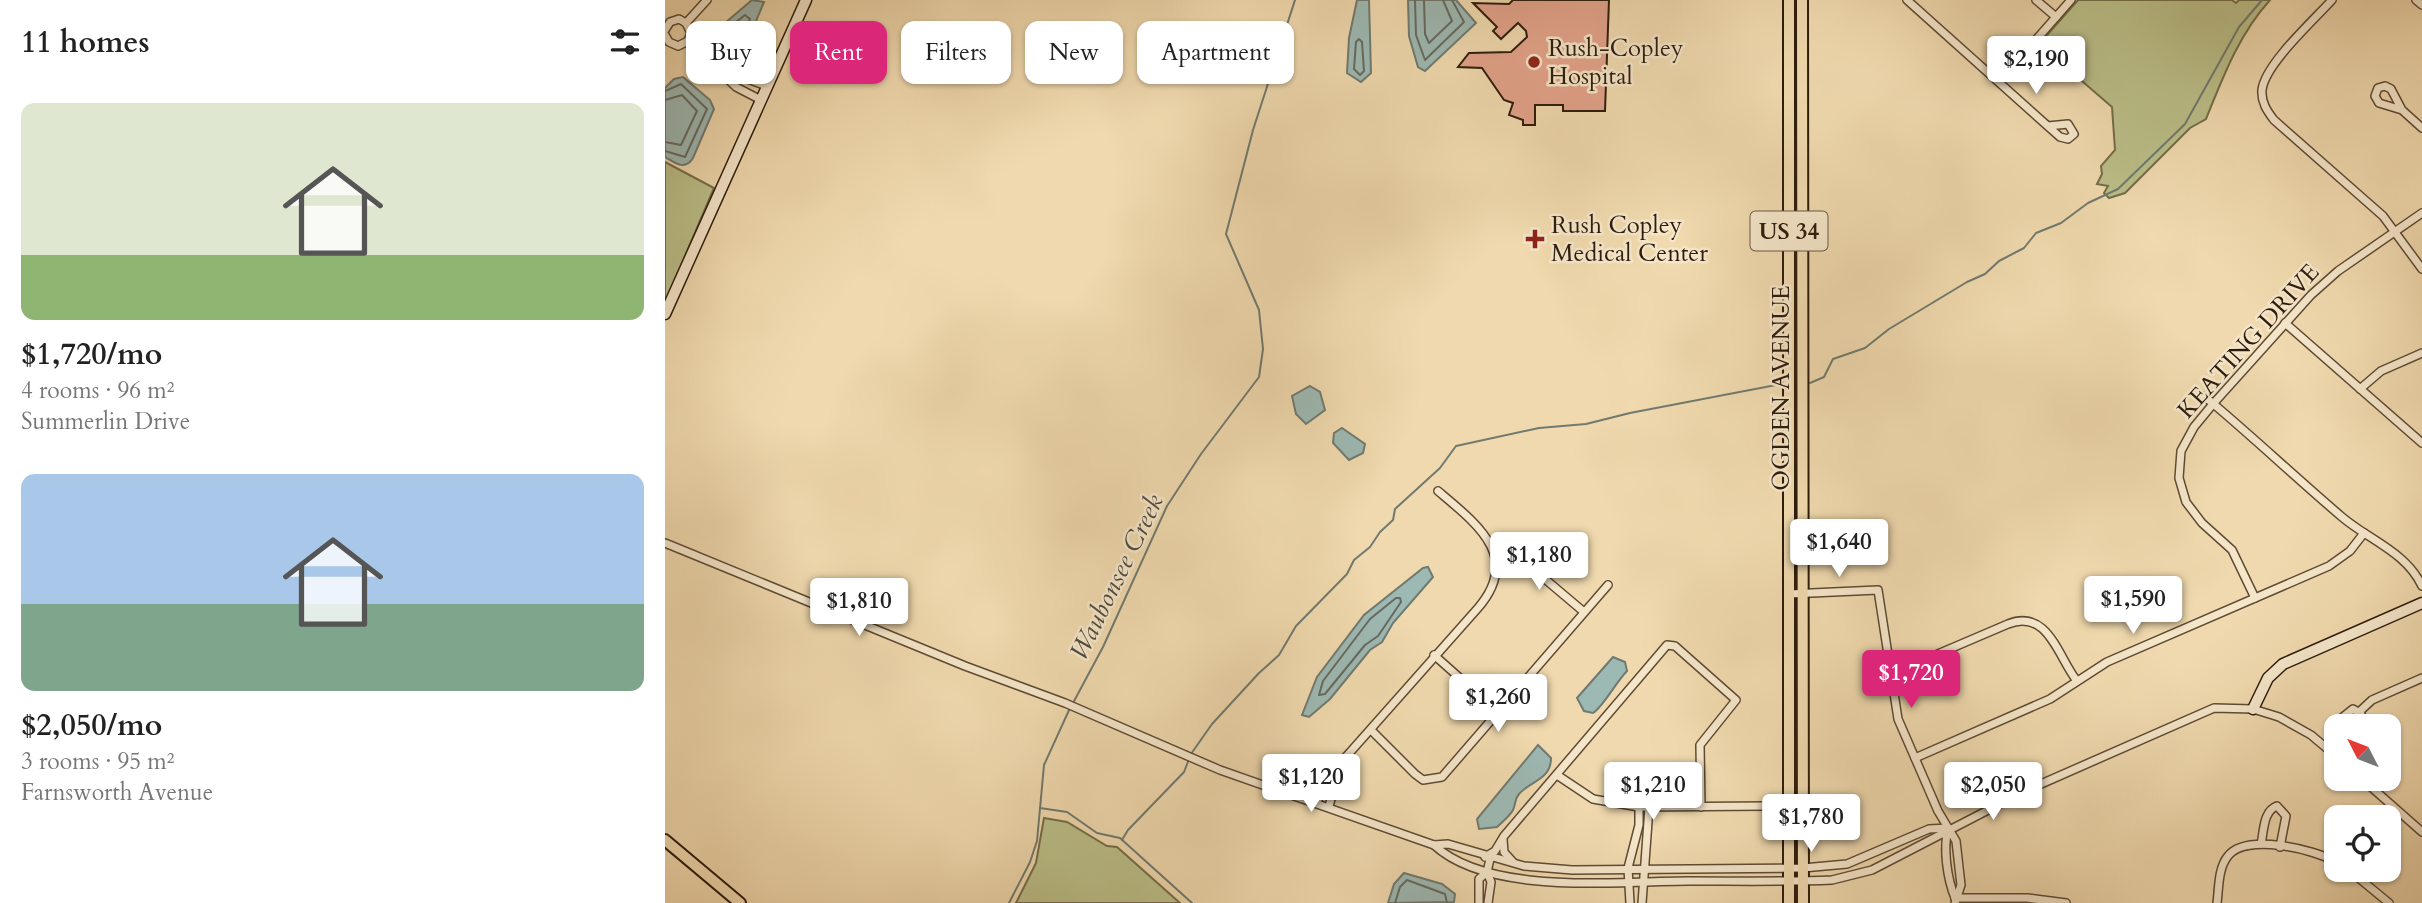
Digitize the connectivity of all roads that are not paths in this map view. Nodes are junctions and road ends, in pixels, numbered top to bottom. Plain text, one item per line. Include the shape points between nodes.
1 (707, 0) edge
2 (806, 0) edge
3 (1789, 0) edge
4 (1802, 0) edge
5 (1907, 0) edge
6 (2036, 0) edge
7 (2071, 0) edge
8 (2332, 0) edge
9 (2416, 0) edge
10 (2422, 5) edge
11 (2056, 17) junction
12 (688, 21) edge
13 (686, 23) edge
14 (666, 25) edge
15 (666, 42) edge
16 (686, 42) edge
17 (1999, 82) junction
18 (733, 84) edge
19 (761, 84) edge
20 (767, 86) junction
21 (761, 100) junction
22 (2402, 110) dead end
23 (2048, 126) dead end
24 (2422, 128) edge
25 (2422, 213) edge
26 (2395, 233) junction
27 (2422, 269) edge
28 (665, 314) edge
29 (2285, 323) junction
30 (2422, 353) edge
31 (2360, 389) junction
32 (2204, 396) dead end
33 (2213, 404) junction
34 (2422, 443) edge
35 (1438, 491) dead end
36 (2364, 533) junction
37 (665, 542) edge
38 (1496, 562) junction
39 (1608, 585) dead end
40 (2422, 586) edge
41 (1802, 593) junction
42 (1789, 594) junction
43 (2255, 598) junction
44 (2422, 603) edge
45 (1584, 612) junction
46 (1434, 655) junction
47 (1891, 669) junction
48 (2422, 678) edge
49 (2077, 681) junction
50 (2253, 709) junction
51 (1498, 712) junction
52 (2359, 712) joint
53 (2345, 714) edge
54 (1371, 730) junction
55 (2324, 747) edge
56 (1915, 758) junction
57 (1341, 765) junction
58 (1556, 775) junction
59 (2376, 791) edge
60 (1317, 802) junction
61 (1329, 806) junction
62 (1768, 806) dead end
63 (1639, 807) junction
64 (1701, 807) junction
65 (1649, 808) junction
66 (1948, 828) junction
67 (2422, 832) edge
68 (1504, 836) junction
69 (665, 839) edge
70 (2261, 844) junction
71 (1434, 845) junction
72 (2280, 847) junction
73 (2324, 856) edge
74 (1487, 858) junction
75 (1517, 865) junction
76 (1628, 868) junction
77 (1789, 868) junction
78 (1803, 868) junction
79 (1642, 869) junction
80 (1487, 872) junction
81 (1629, 881) junction
82 (1642, 881) junction
83 (1789, 881) junction
84 (1803, 881) junction
85 (2364, 882) edge
86 (1955, 901) edge
87 (740, 903) edge
88 (1479, 903) edge
89 (1488, 903) edge
90 (1630, 903) edge
91 (1641, 903) edge
92 (1789, 903) edge
93 (1803, 903) edge
94 (2066, 903) edge
95 (2217, 903) edge
96 (2389, 903) edge

1 - 12 street
2 - 20 street
3 - 42 main road, OGDEN AVENUE / US 34
4 - 41 main road, OGDEN AVENUE / US 34
5 - 17 street
6 - 11 street
7 - 11 street
8 - 26 street via 2268,74 2263,99 2274,120 2377,211
9 - 10 street
11 - 17 street
13 - 14 street via 676,19
15 - 16 street via 678,46
17 - 23 street
18 - 21 street
19 - 20 street
20 - 21 street
21 - 28 street
22 - 24 street
25 - 26 street, KEATING DRIVE
26 - 27 street
26 - 29 street, KEATING DRIVE via 2326,280
29 - 31 street
29 - 33 street, KEATING DRIVE
30 - 31 street via 2381,371
31 - 34 street
32 - 33 street
33 - 36 street
33 - 43 street, KEATING DRIVE via 2181,451 2182,489 2197,518 2232,550
35 - 38 street via 1482,530
36 - 40 street via 2400,557
36 - 43 street via 2337,561
37 - 60 street via 1197,760
38 - 45 street via 1526,563
38 - 46 street via 1486,598
39 - 45 street
41 - 42 street
41 - 47 street via 1878,590
41 - 78 main road, OGDEN AVENUE / US 34
42 - 77 main road, OGDEN AVENUE / US 34
43 - 49 street via 2107,662
44 - 50 street via 2283,664 2268,678
45 - 51 street
46 - 51 street
46 - 54 street
47 - 49 street via 1912,666 2023,621 2038,624 2049,634
47 - 56 street via 1898,719
48 - 52 street via 2372,700
49 - 56 street via 2050,699
50 - 55 street via 2293,724
50 - 66 street via 2223,706 2192,715
51 - 54 street via 1442,777 1433,780 1415,774
52 - 53 street
54 - 57 street
56 - 66 street
57 - 60 street via 1327,780
57 - 61 street
58 - 63 street via 1593,799
58 - 64 street via 1667,645 1675,646 1737,700 1700,745
58 - 68 street
59 - 67 street
60 - 61 street
61 - 71 street
62 - 64 street
63 - 65 street
63 - 76 street
64 - 65 street
65 - 79 street
66 - 78 street via 1929,829 1847,864
66 - 84 street via 1934,841 1872,870 1832,880
66 - 86 street via 1945,844
66 - 86 street via 1961,863
68 - 74 street
68 - 75 street via 1504,852
69 - 87 main road
70 - 72 street
70 - 72 street via 2266,816 2277,806 2286,816
70 - 95 street via 2239,847 2226,859
71 - 74 street via 1448,844
71 - 80 street
72 - 73 street
74 - 75 street
74 - 80 street
75 - 76 street via 1572,870
76 - 79 street
76 - 81 street
77 - 78 street
77 - 79 street
77 - 83 main road, OGDEN AVENUE / US 34
78 - 84 main road, OGDEN AVENUE / US 34
79 - 82 street
80 - 81 street via 1538,881
80 - 88 street via 1479,879
80 - 89 street via 1491,882
81 - 82 street
81 - 90 street
82 - 83 street
82 - 91 street
83 - 84 street
83 - 92 main road, OGDEN AVENUE / US 34
84 - 93 main road, OGDEN AVENUE / US 34
85 - 96 street
86 - 94 street via 2027,898

